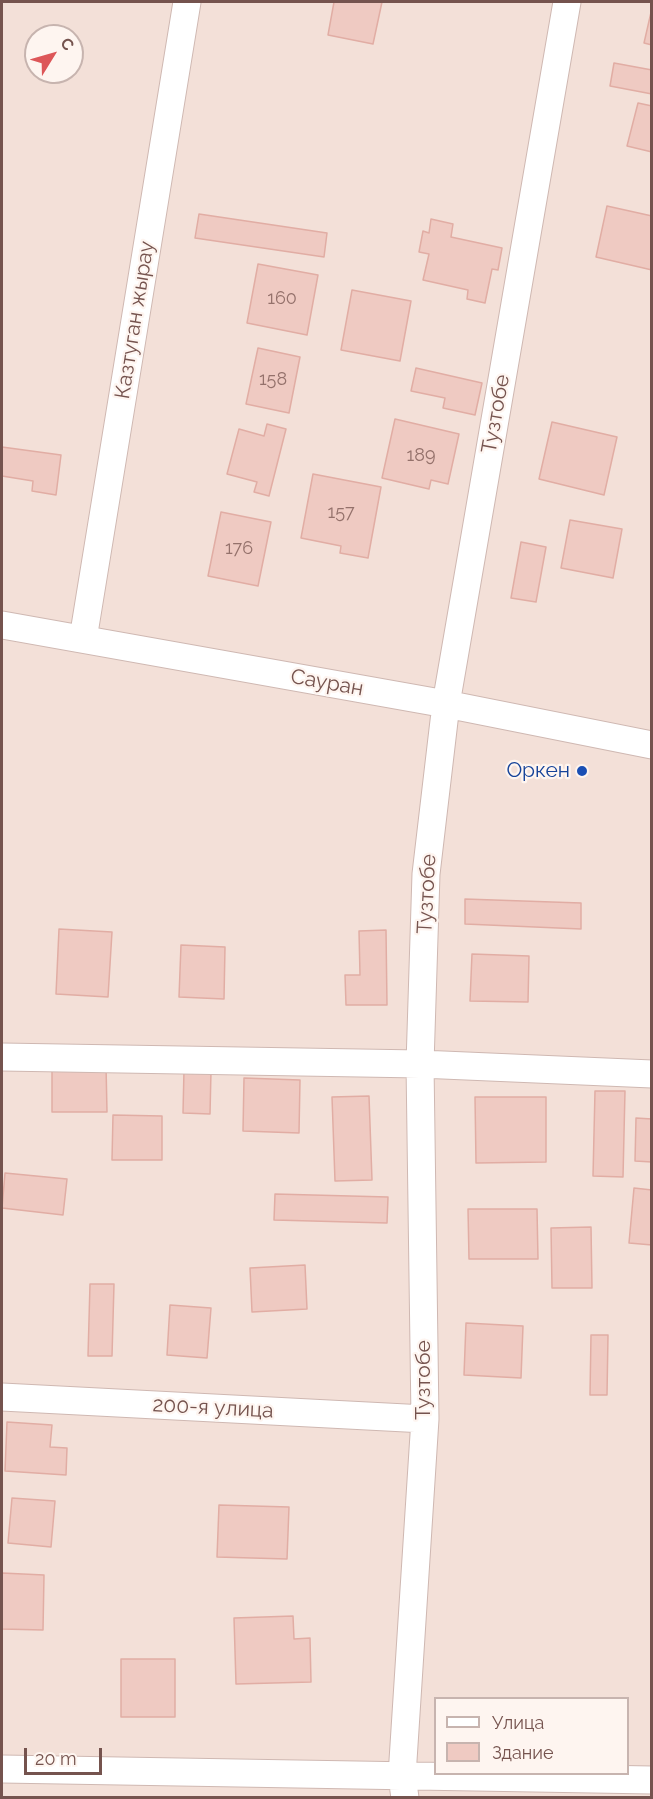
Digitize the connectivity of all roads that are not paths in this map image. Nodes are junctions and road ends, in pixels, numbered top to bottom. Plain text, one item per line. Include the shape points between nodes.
1 (187, 2) edge
2 (567, 2) edge
3 (2, 625) edge
4 (83, 639) junction
5 (446, 704) junction
6 (651, 745) edge
7 (2, 1058) edge
8 (420, 1065) junction
9 (651, 1074) edge
10 (2, 1397) edge
11 (425, 1419) junction
12 (2, 1769) edge
13 (651, 1780) edge
14 (404, 1786) edge

1 - 4 street, Казтуган жырау
2 - 5 street, Тузтобе
3 - 4 street, Сауран
4 - 5 street, Сауран
5 - 6 street, Сауран
5 - 8 street, Тузтобе via 426,874
7 - 8 street
8 - 9 street
8 - 11 street, Тузтобе
10 - 11 street, 200-я улица
11 - 14 street, Тузтобе
12 - 14 street
13 - 14 street

